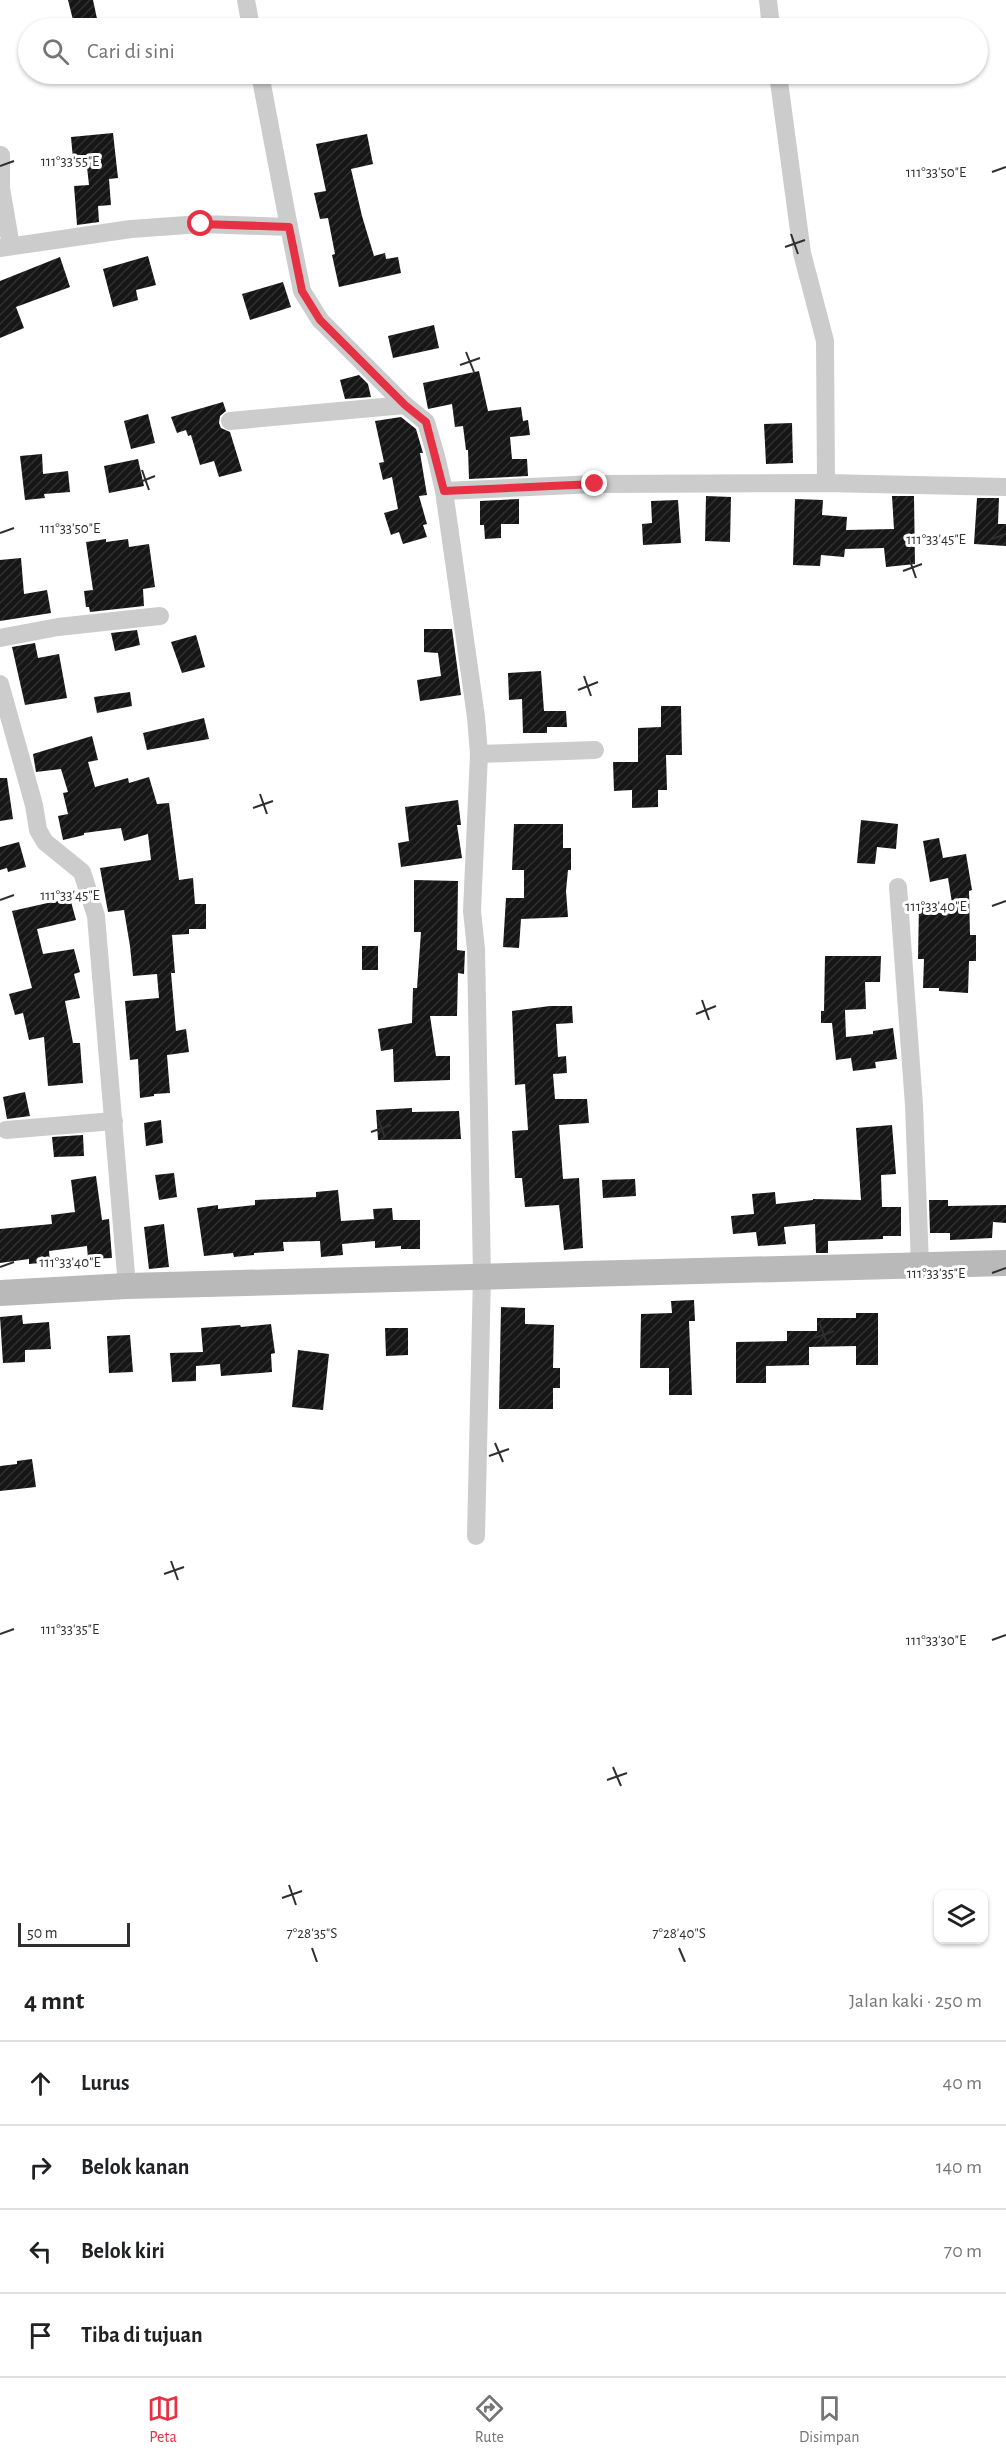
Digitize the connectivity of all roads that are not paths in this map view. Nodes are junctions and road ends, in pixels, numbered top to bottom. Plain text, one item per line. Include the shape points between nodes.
1 (246, 0) edge
2 (768, 0) edge
3 (249, 18) edge
4 (770, 18) edge
5 (262, 84) edge
6 (779, 84) edge
7 (1, 155) edge
8 (289, 227) junction
9 (6, 247) edge
10 (405, 405) junction
11 (230, 421) dead end
12 (826, 483) junction
13 (1006, 487) edge
14 (444, 491) junction
15 (160, 616) dead end
16 (0, 638) edge
17 (0, 684) edge
18 (595, 750) dead end
19 (479, 754) junction
20 (898, 887) dead end
21 (114, 1121) junction
22 (6, 1130) dead end
23 (1006, 1263) edge
24 (920, 1265) junction
25 (482, 1276) junction
26 (127, 1286) junction
27 (0, 1293) edge
28 (476, 1536) dead end

1 - 3 street
2 - 4 street
5 - 8 street
6 - 12 street via 802,253 825,341
7 - 9 street
8 - 9 street via 190,224
8 - 10 street via 302,291 320,320
10 - 11 street
10 - 14 street via 426,422
12 - 13 street
12 - 14 street via 595,484
14 - 19 street
15 - 16 street
17 - 21 street via 39,830 45,842 82,872 96,916
18 - 19 street
19 - 25 street via 472,911
20 - 24 street via 914,1106
21 - 22 street
21 - 26 street
23 - 24 street
24 - 25 street
25 - 26 street
25 - 28 street
26 - 27 street

